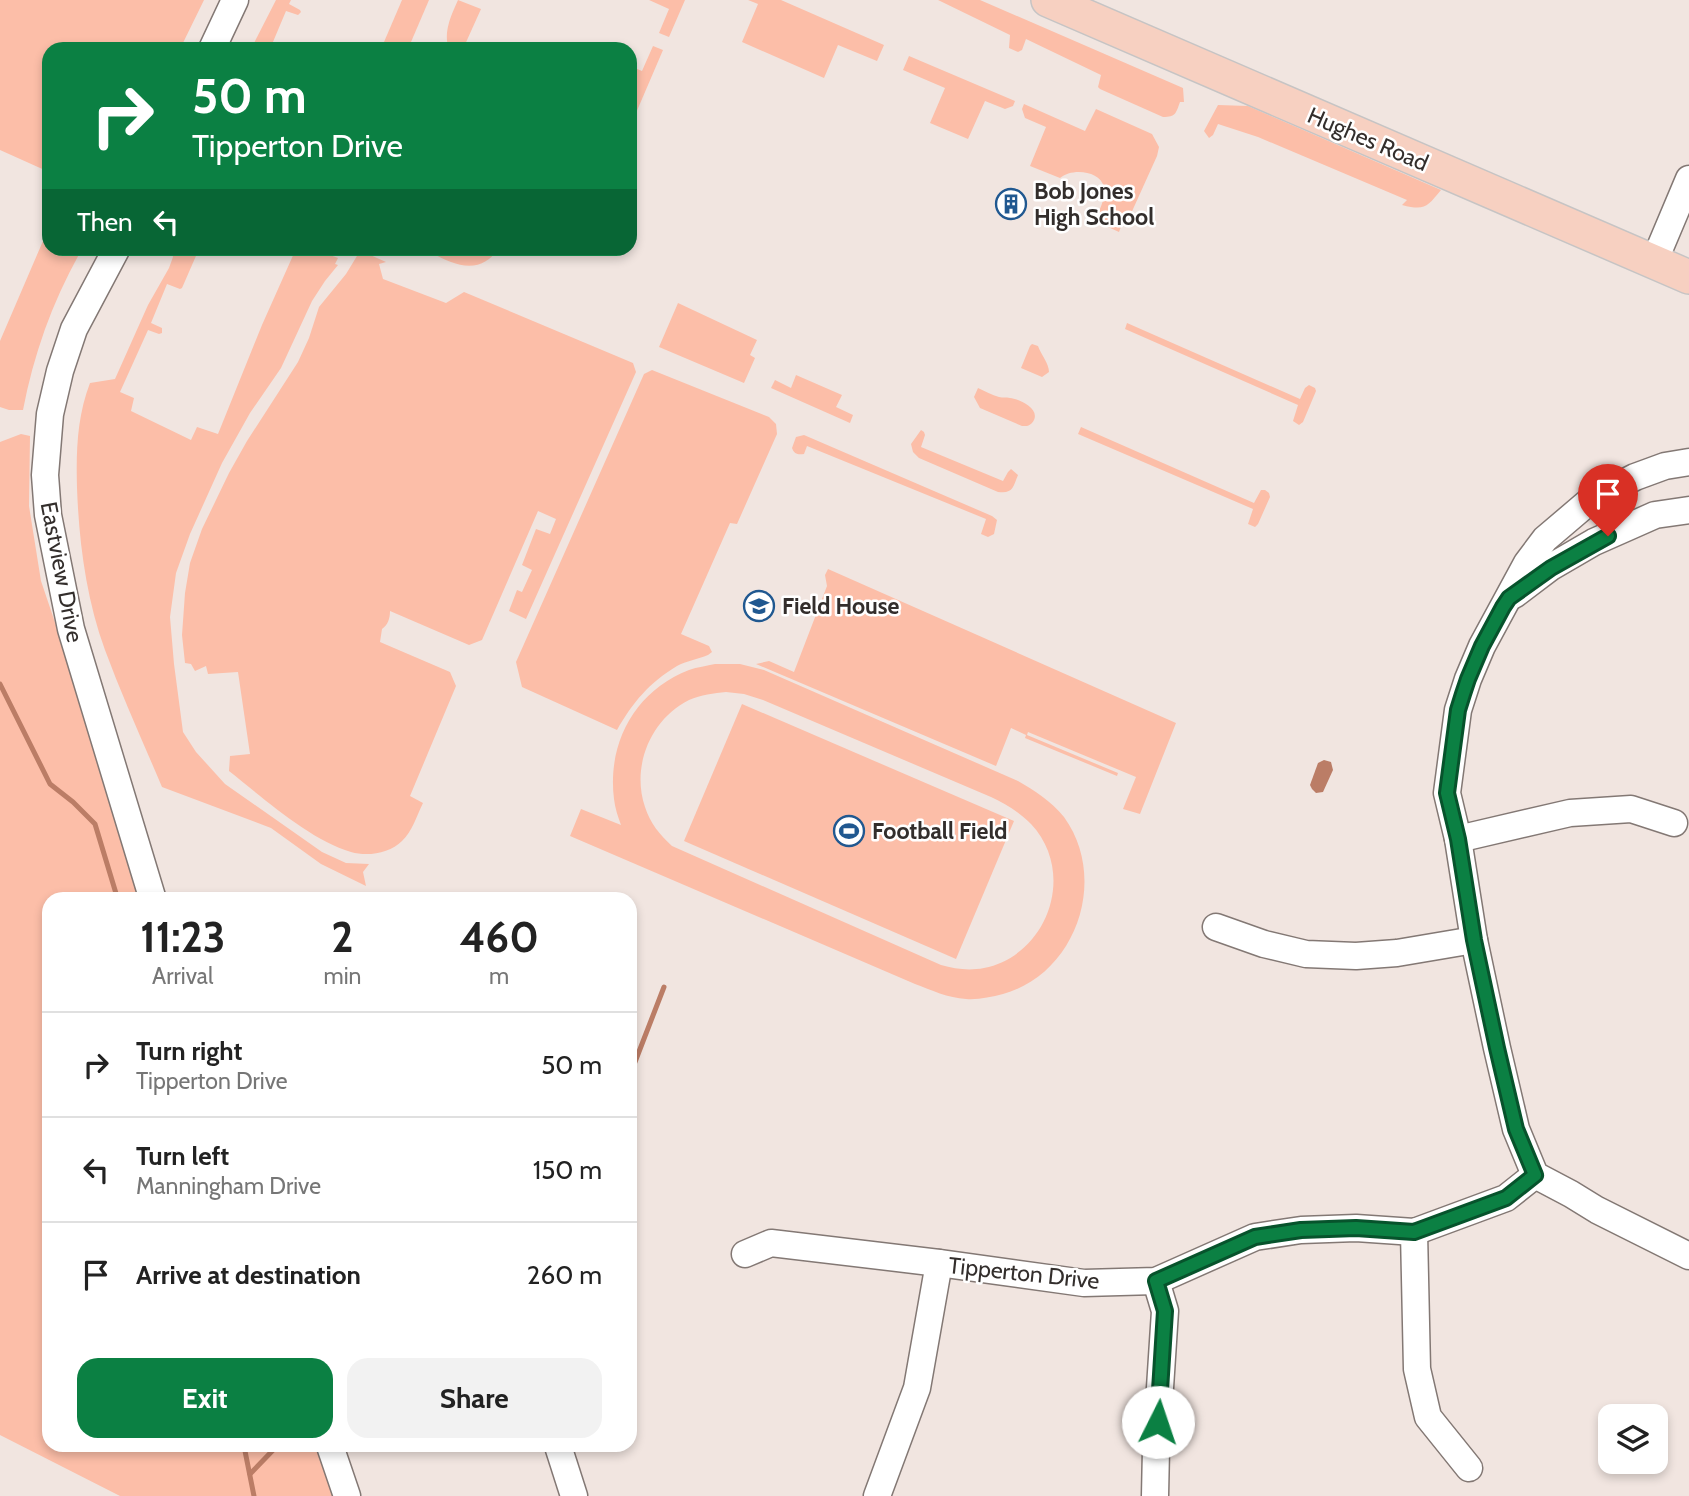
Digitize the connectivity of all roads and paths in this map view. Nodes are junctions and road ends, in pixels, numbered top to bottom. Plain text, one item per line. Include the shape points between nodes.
1 (235, 0) edge
2 (1048, 0) edge
3 (215, 42) edge
4 (1689, 179) edge
5 (113, 256) edge
6 (1654, 262) junction
7 (1689, 277) edge
8 (1689, 462) edge
9 (1689, 510) edge
10 (1509, 598) junction
11 (1674, 823) dead end
12 (1458, 839) junction
13 (151, 892) edge
14 (1216, 927) dead end
15 (1474, 940) junction
16 (1535, 1175) junction
17 (1414, 1232) junction
18 (745, 1254) dead end
19 (1689, 1256) edge
20 (939, 1263) junction
21 (1156, 1281) junction
22 (332, 1452) edge
23 (560, 1452) edge
24 (1469, 1468) dead end
25 (347, 1496) edge
26 (574, 1496) edge
27 (877, 1496) edge
28 (1154, 1496) edge

1 - 3 street
2 - 6 main road, Hughes Road
4 - 6 street
5 - 13 street, Eastview Drive via 74,329 60,371 50,414 45,475 48,515 71,629
6 - 7 main road, Hughes Road
8 - 10 street via 1635,477 1592,499 1545,539
9 - 10 street via 1655,515 1594,542
10 - 12 street via 1482,646 1458,710 1447,793
11 - 12 street via 1631,809 1570,813
12 - 15 street
14 - 15 street via 1306,954 1397,953
15 - 16 street via 1516,1129
16 - 17 street, Tipperton Drive via 1506,1198
16 - 19 street
17 - 21 street, Tipperton Drive via 1342,1228 1255,1237
17 - 24 street via 1417,1369 1428,1417
18 - 20 street, Tipperton Drive via 771,1243
20 - 21 street, Tipperton Drive via 1084,1283
20 - 27 street via 917,1388
21 - 28 street via 1165,1311
22 - 25 street
23 - 26 street

